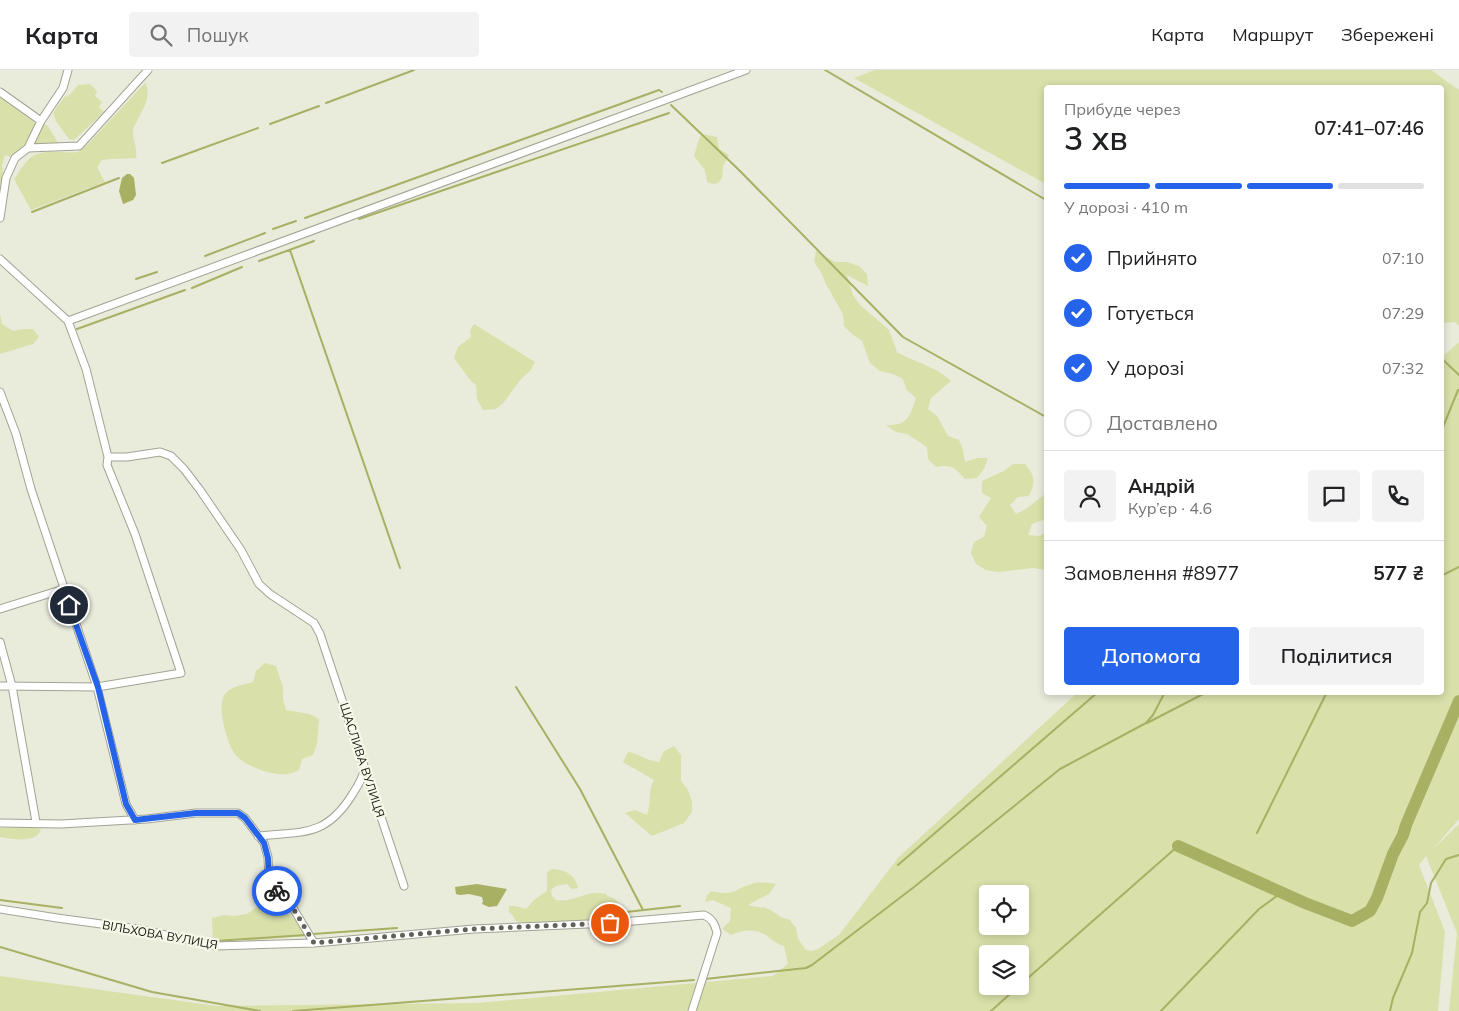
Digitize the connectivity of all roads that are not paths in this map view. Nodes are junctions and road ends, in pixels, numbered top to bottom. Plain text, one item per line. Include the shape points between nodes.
1 (68, 70) edge
2 (148, 70) edge
3 (746, 70) edge
4 (0, 92) edge
5 (41, 121) junction
6 (28, 148) junction
7 (0, 218) edge
8 (0, 259) edge
9 (68, 321) junction
10 (0, 392) edge
11 (108, 457) junction
12 (64, 589) junction
13 (0, 609) edge
14 (0, 642) edge
15 (0, 686) edge
16 (12, 686) junction
17 (98, 687) junction
18 (364, 768) junction
19 (135, 820) junction
20 (36, 822) junction
21 (0, 823) edge
22 (258, 836) junction
23 (404, 886) dead end
24 (0, 909) edge
25 (314, 943) junction
26 (692, 1011) edge

1 - 5 street via 63,88
2 - 6 street via 78,146
3 - 9 street
4 - 5 street
5 - 6 street
6 - 7 street via 15,158 6,178
8 - 9 street
9 - 11 street via 86,369
10 - 12 street
11 - 17 street via 107,465 135,534 181,673
11 - 18 street, ЩАСЛИВА ВУЛИЦЯ via 160,452 170,456 200,490 241,550 259,584 314,623
12 - 13 street
12 - 17 street
14 - 16 street
15 - 16 street
16 - 17 street
16 - 20 street
17 - 19 street via 126,804
18 - 22 street via 363,778 329,823 307,832
18 - 23 street, ЩАСЛИВА ВУЛИЦЯ
19 - 20 street via 61,824
19 - 22 street via 196,813 238,813
20 - 21 street
22 - 25 street via 264,843 268,858 269,880 293,908
24 - 25 street, ВІЛЬХОВА ВУЛИЦЯ via 138,929 216,946
25 - 26 street, ВІЛЬХОВА ВУЛИЦЯ via 474,929 704,915 714,923 717,934

